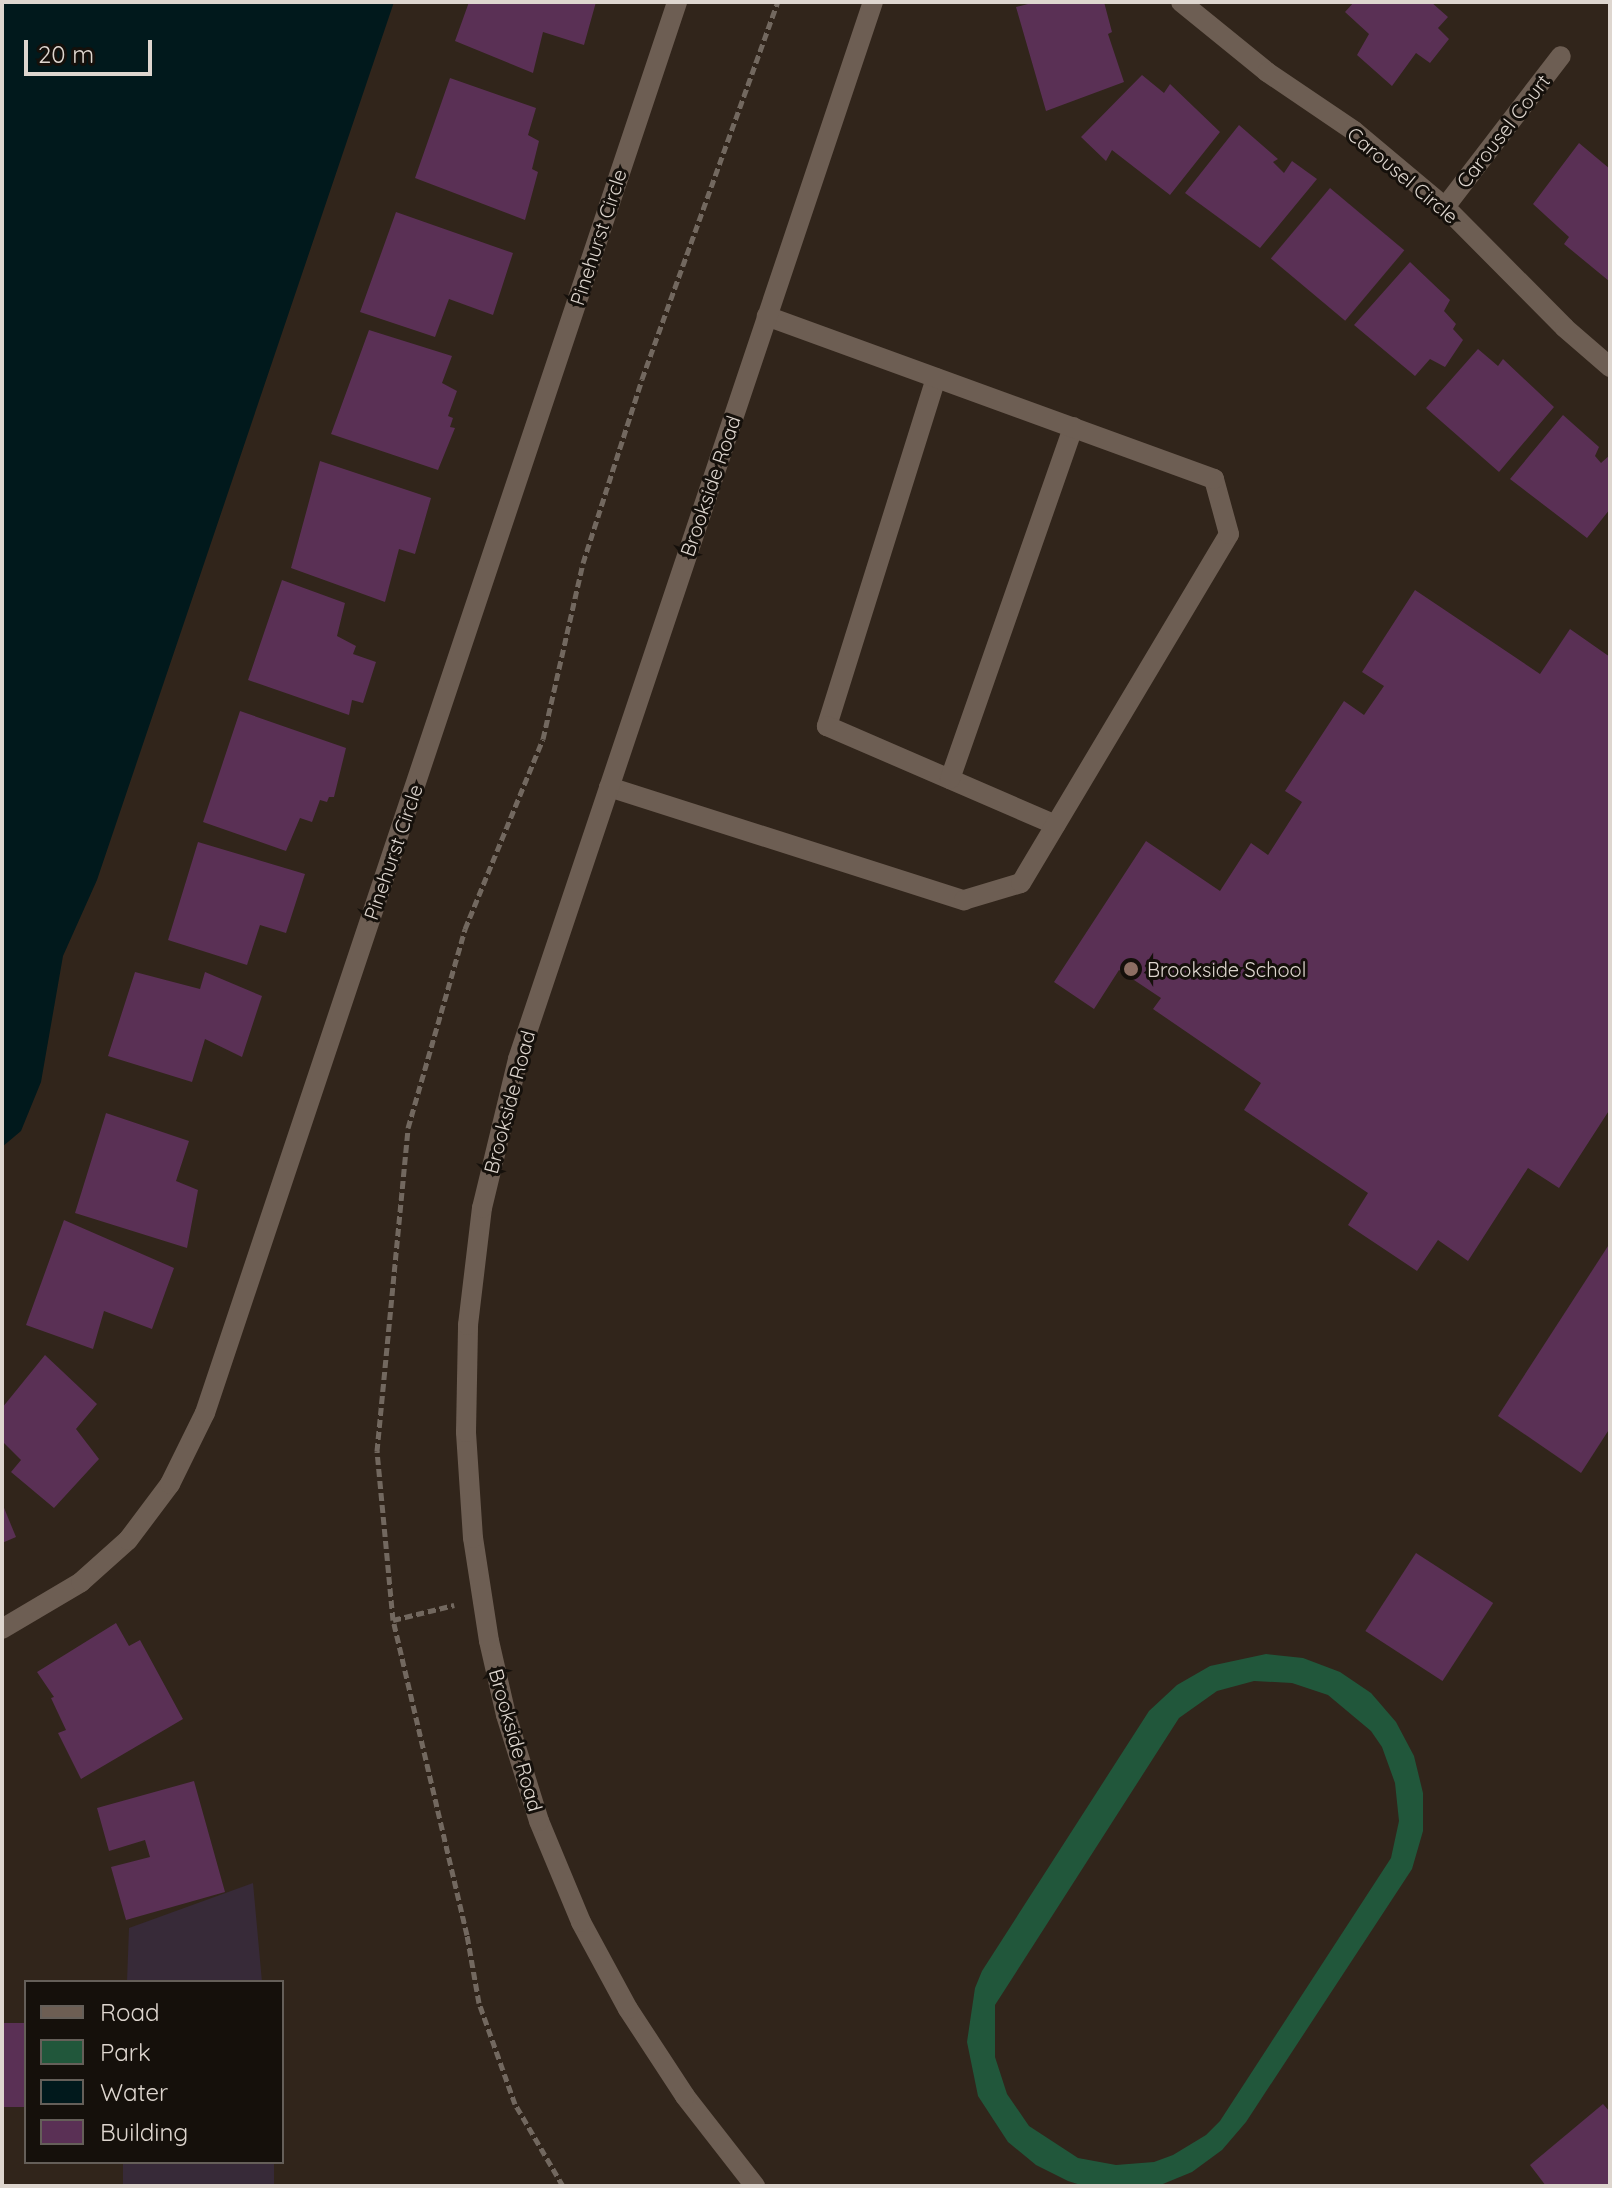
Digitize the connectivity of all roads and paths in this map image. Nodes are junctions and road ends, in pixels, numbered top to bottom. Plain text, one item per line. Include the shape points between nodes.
1 (677, 2) edge
2 (873, 2) edge
3 (1181, 2) edge
4 (1561, 56) dead end
5 (1445, 207) junction
6 (767, 316) junction
7 (1610, 367) edge
8 (936, 378) junction
9 (1073, 427) junction
10 (950, 779) junction
11 (609, 787) junction
12 (1056, 825) junction
13 (482, 1598) junction
14 (393, 1620) dead end
15 (2, 1629) edge
16 (755, 2186) edge

1 - 15 street, Pinehurst Circle via 205,1413 170,1484 128,1540 81,1582
2 - 6 street, Brookside Road
3 - 5 street, Carousel Circle via 1267,72 1354,131
4 - 5 street, Carousel Court
5 - 7 street, Carousel Circle
6 - 8 street
6 - 11 street, Brookside Road
8 - 9 street
8 - 10 street via 827,726
9 - 10 street
9 - 12 street via 1214,479 1229,534
10 - 12 street
11 - 12 street via 964,900 1021,883
11 - 13 street, Brookside Road via 518,1059 482,1208 468,1325 466,1432
13 - 14 path
13 - 16 street, Brookside Road via 510,1730 539,1821 581,1922 628,2009

